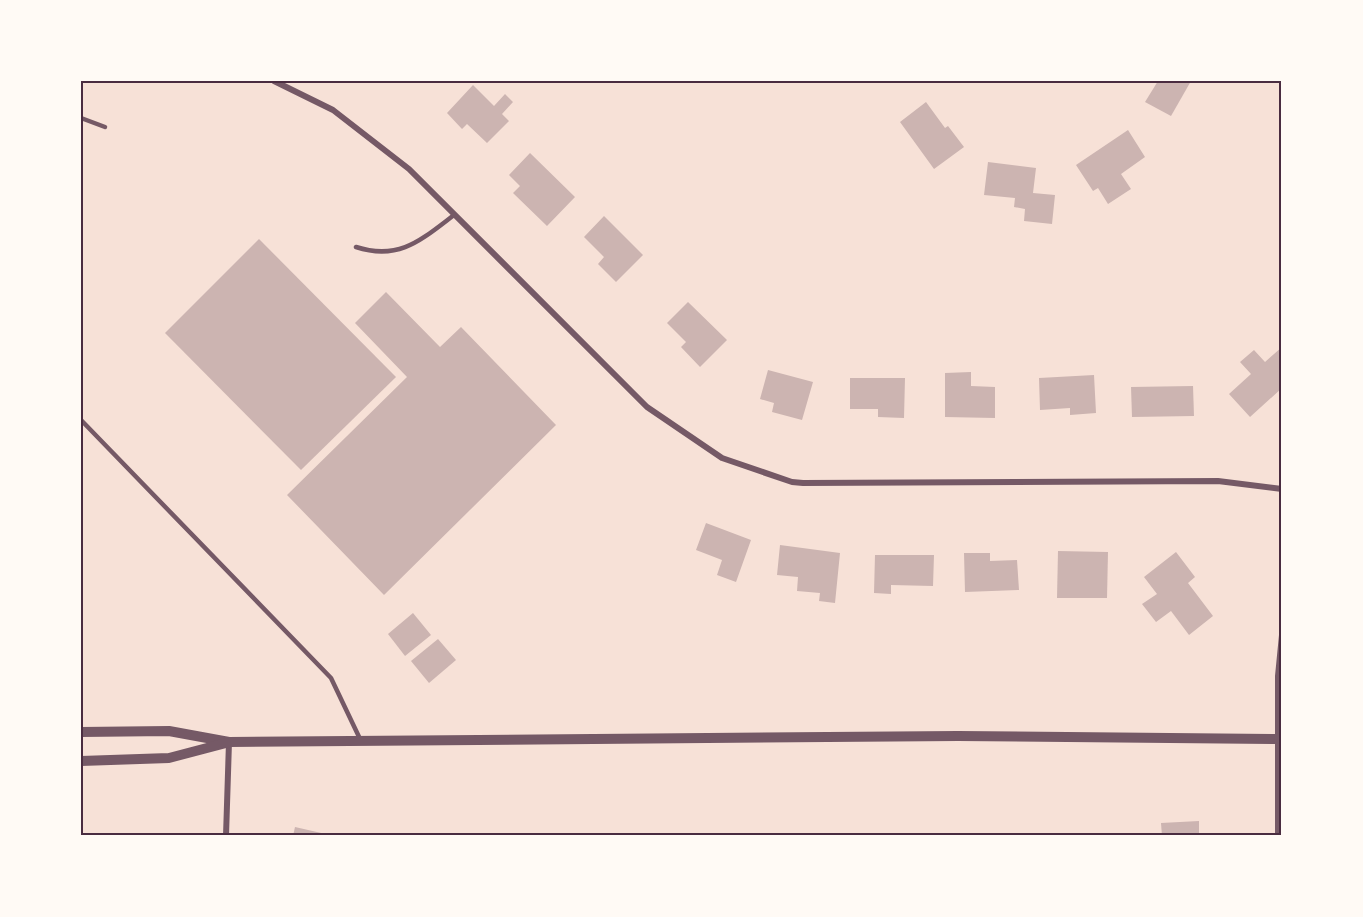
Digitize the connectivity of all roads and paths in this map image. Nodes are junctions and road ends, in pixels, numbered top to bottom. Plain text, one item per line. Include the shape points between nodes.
1 (274, 81) edge
2 (81, 118) edge
3 (105, 128) dead end
4 (454, 215) junction
5 (356, 247) dead end
6 (81, 420) edge
7 (1282, 489) edge
8 (1282, 635) edge
9 (81, 732) edge
10 (1280, 739) edge
11 (361, 741) junction
12 (230, 742) junction
13 (81, 761) edge
14 (212, 836) edge
15 (226, 836) edge
16 (1278, 836) edge

1 - 4 street via 333,110 409,169
2 - 3 lane
4 - 5 lane via 413,245 392,252
4 - 7 street via 648,407 710,451 761,472 803,483 1218,481
6 - 11 lane via 331,678
8 - 10 street via 1278,676
9 - 12 street via 169,732
10 - 11 street via 958,736
10 - 16 street
11 - 12 street
12 - 13 street via 169,758
12 - 15 street
14 - 15 street

